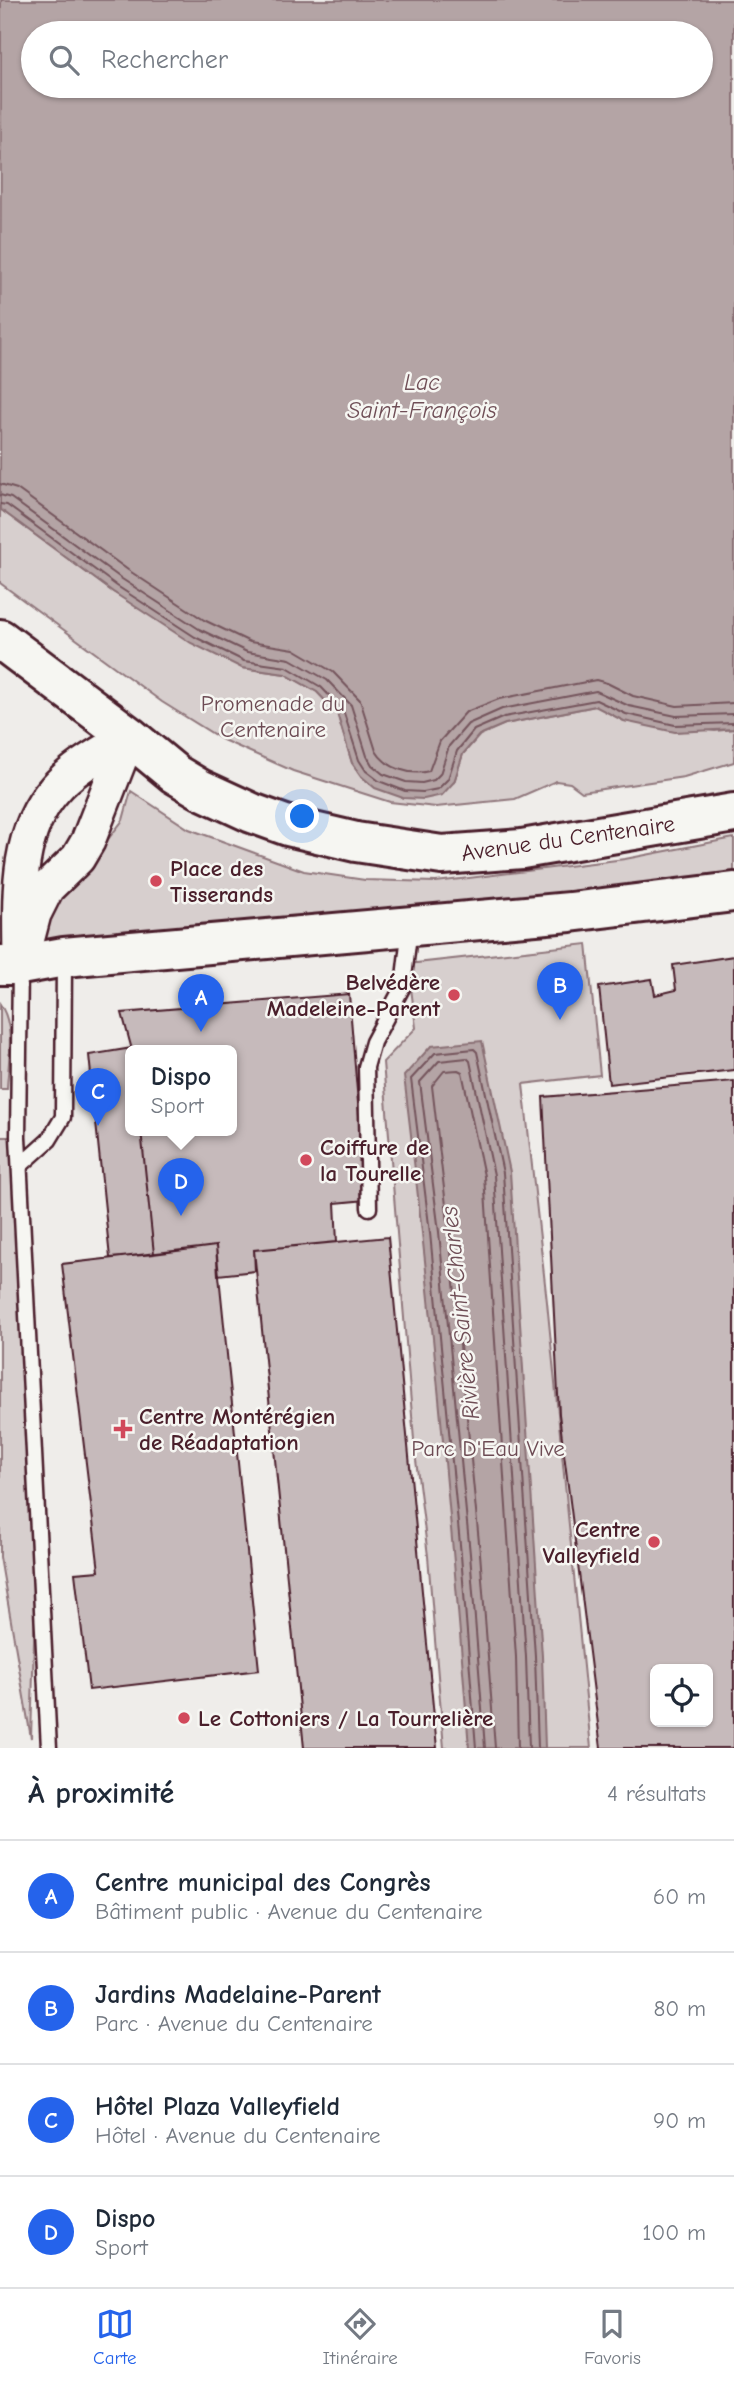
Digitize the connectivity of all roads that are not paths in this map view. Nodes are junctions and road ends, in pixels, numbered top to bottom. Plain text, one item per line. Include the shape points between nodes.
1 (0, 639) edge
2 (129, 736) junction
3 (734, 813) edge
4 (734, 892) edge
5 (410, 925) junction
6 (64, 957) junction
7 (10, 965) edge
8 (20, 1166) junction
9 (369, 1208) dead end
10 (49, 1748) edge

1 - 2 main road, Avenue du Centenaire
2 - 3 main road, Avenue du Centenaire via 175,774 252,813 356,842 423,853 522,849
2 - 7 street via 88,841 78,858 47,888
2 - 7 street via 74,771 55,789 33,824
4 - 5 main road
5 - 6 main road
5 - 9 lane via 403,986 373,1042 366,1067
6 - 7 main road
6 - 8 lane via 63,1117 49,1140
7 - 8 lane
8 - 10 lane

